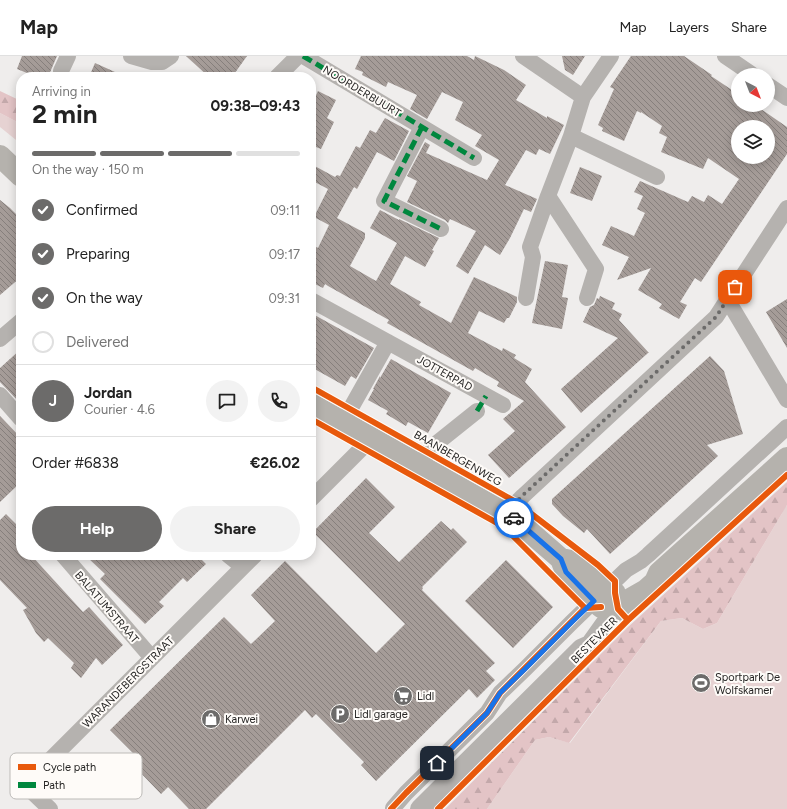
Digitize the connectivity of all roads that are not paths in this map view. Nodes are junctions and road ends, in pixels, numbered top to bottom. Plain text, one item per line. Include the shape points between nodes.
1 (68, 56) edge
2 (131, 56) edge
3 (171, 56) edge
4 (298, 56) edge
5 (303, 56) edge
6 (523, 56) edge
7 (611, 56) edge
8 (725, 56) edge
9 (743, 68) edge
10 (61, 72) edge
11 (282, 72) edge
12 (775, 90) edge
13 (583, 97) junction
14 (787, 98) edge
15 (422, 127) junction
16 (572, 136) junction
17 (0, 156) edge
18 (474, 158) dead end
19 (16, 171) edge
20 (657, 178) dead end
21 (548, 196) junction
22 (787, 208) edge
23 (441, 229) dead end
24 (526, 298) dead end
25 (587, 298) dead end
26 (727, 299) junction
27 (316, 303) edge
28 (16, 325) edge
29 (0, 339) edge
30 (388, 342) junction
31 (0, 395) edge
32 (787, 400) edge
33 (503, 405) dead end
34 (316, 407) edge
35 (477, 411) dead end
36 (16, 413) edge
37 (343, 422) junction
38 (787, 427) edge
39 (372, 438) junction
40 (787, 458) edge
41 (420, 465) junction
42 (316, 494) edge
43 (506, 513) junction
44 (67, 560) edge
45 (234, 560) edge
46 (250, 560) edge
47 (243, 567) junction
48 (607, 600) junction
49 (152, 658) junction
50 (57, 753) edge
51 (406, 792) junction
52 (40, 799) edge
53 (393, 808) dead end
54 (50, 809) edge
55 (416, 809) edge
56 (420, 809) edge

1 - 10 street
2 - 3 street via 152,62 162,62
4 - 11 street
5 - 15 street, NOORDERBUURT
6 - 13 street
7 - 13 street
8 - 9 street
12 - 14 street
13 - 16 street
15 - 18 street, NOORDERBUURT
15 - 23 street via 384,200
16 - 20 street
16 - 21 street
17 - 19 main road
21 - 24 street via 530,247 532,256
21 - 25 street via 596,269
22 - 26 street
26 - 32 street
26 - 43 street via 716,317
27 - 30 street, JOTTERPAD
28 - 29 street
30 - 33 street, JOTTERPAD
30 - 37 street
31 - 36 street
34 - 37 main road
35 - 41 street via 432,447
37 - 39 main road
38 - 48 street, BESTEVAER via 648,555 626,570
39 - 41 main road
39 - 42 street
40 - 48 main road, BESTEVAER via 659,573 655,582 646,590 625,602
41 - 43 main road
43 - 48 main road via 561,559 566,572
44 - 49 street, BALATUMSTRAAT
45 - 47 street
46 - 47 street, WARANDEBERGSTRAAT
47 - 49 street, WARANDEBERGSTRAAT
48 - 51 street, BESTEVAER via 572,622 500,693 487,713
48 - 56 street, BESTEVAER via 610,617 590,645 581,649
49 - 50 street, WARANDEBERGSTRAAT
51 - 53 street, BESTEVAER
51 - 55 street
52 - 54 street, WARANDEBERGSTRAAT

